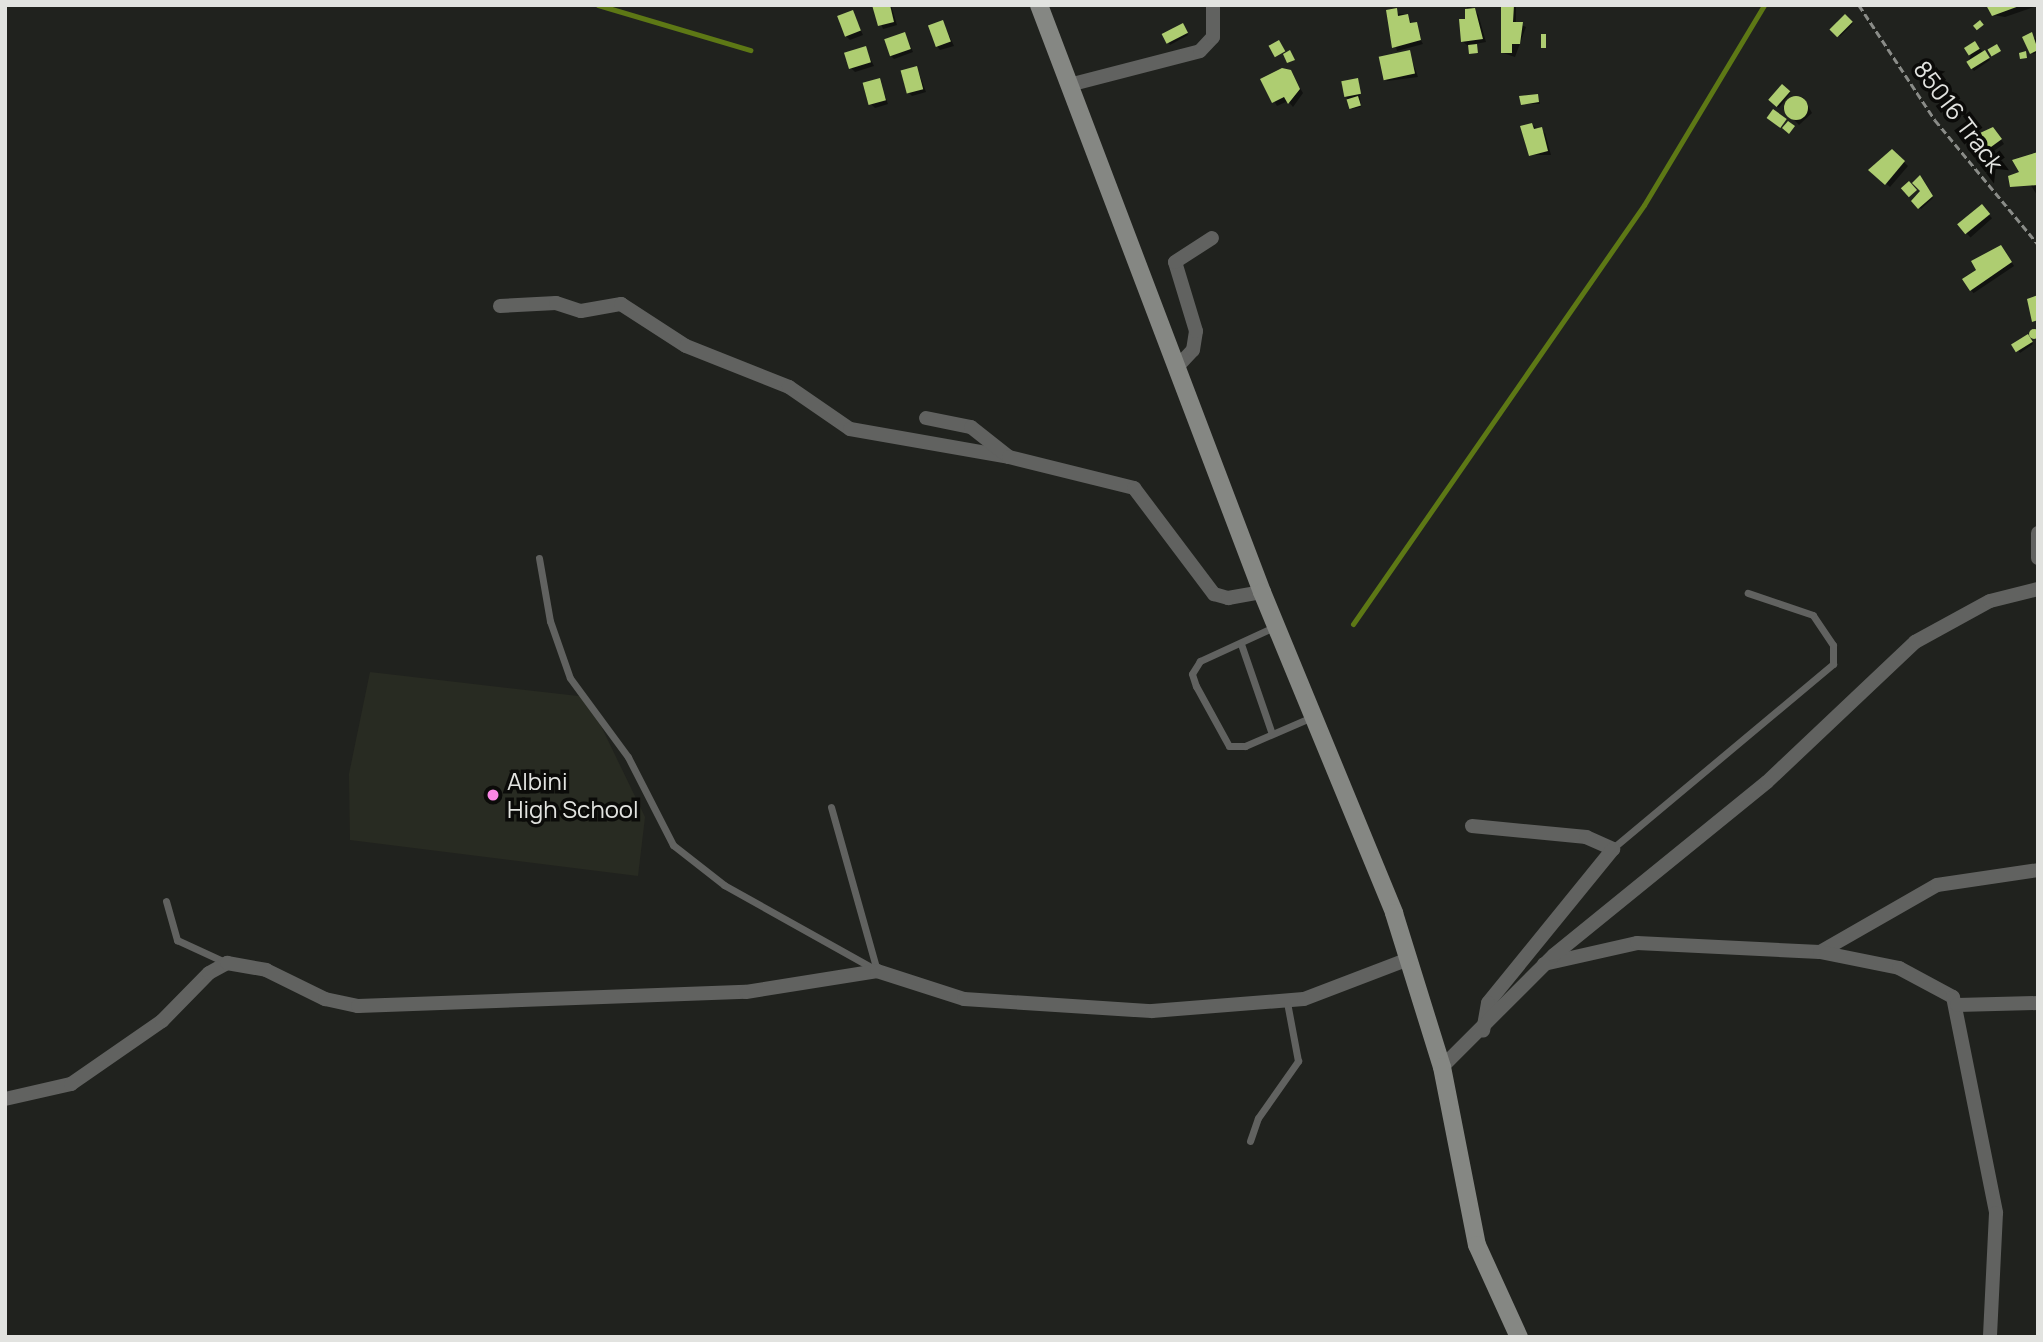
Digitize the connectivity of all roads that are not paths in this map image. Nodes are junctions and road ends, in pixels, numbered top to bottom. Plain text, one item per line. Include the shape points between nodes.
1 (1039, 5) edge
2 (1213, 5) edge
3 (1069, 85) junction
4 (1212, 238) dead end
5 (500, 306) dead end
6 (1177, 367) junction
7 (926, 418) dead end
8 (1009, 457) junction
9 (2038, 533) edge
10 (539, 558) dead end
11 (2038, 558) edge
12 (2038, 589) edge
13 (1262, 592) junction
14 (1748, 593) dead end
15 (1276, 626) junction
16 (1241, 644) junction
17 (1313, 717) junction
18 (1270, 731) junction
19 (831, 807) dead end
20 (1472, 826) dead end
21 (1613, 849) junction
22 (2038, 870) edge
23 (166, 901) dead end
24 (1820, 952) junction
25 (1409, 959) junction
26 (227, 963) junction
27 (1544, 964) junction
28 (877, 971) junction
29 (1287, 1002) junction
30 (2038, 1003) edge
31 (1957, 1004) junction
32 (1483, 1031) junction
33 (1442, 1067) junction
34 (5, 1099) edge
35 (1250, 1141) dead end
36 (1519, 1337) edge
37 (1990, 1337) edge

1 - 3 street
2 - 3 street via 1213,37 1200,51
3 - 6 street
4 - 6 street via 1173,268 1196,331 1193,349
5 - 8 street via 556,303 581,311 621,304 686,346 789,387 850,429
6 - 13 street
7 - 8 street via 971,427
8 - 13 street via 1134,488 1214,594 1228,598
9 - 11 street
10 - 28 lane via 550,621 570,677 628,757 673,845 724,885
12 - 27 street via 1990,601 1915,642 1767,782
13 - 15 street
14 - 21 lane via 1813,615 1833,645 1833,664
15 - 16 lane
15 - 17 street
16 - 18 lane
16 - 18 lane via 1193,666 1195,686 1229,746 1245,746
17 - 18 lane
17 - 25 street
19 - 28 lane
20 - 21 street via 1586,837
21 - 32 street via 1499,987 1483,1014
22 - 24 street via 1937,885
23 - 26 lane via 177,940
24 - 27 street via 1637,943
24 - 31 street via 1899,968
25 - 29 street
25 - 33 street
26 - 28 street via 265,970 325,999 358,1006 746,992
26 - 34 street via 209,973 162,1021 71,1084
27 - 32 street
28 - 29 street via 964,999 1152,1011
29 - 35 lane via 1298,1061 1258,1118
30 - 31 street
31 - 37 street via 1996,1213
32 - 33 street
33 - 36 street via 1477,1245

